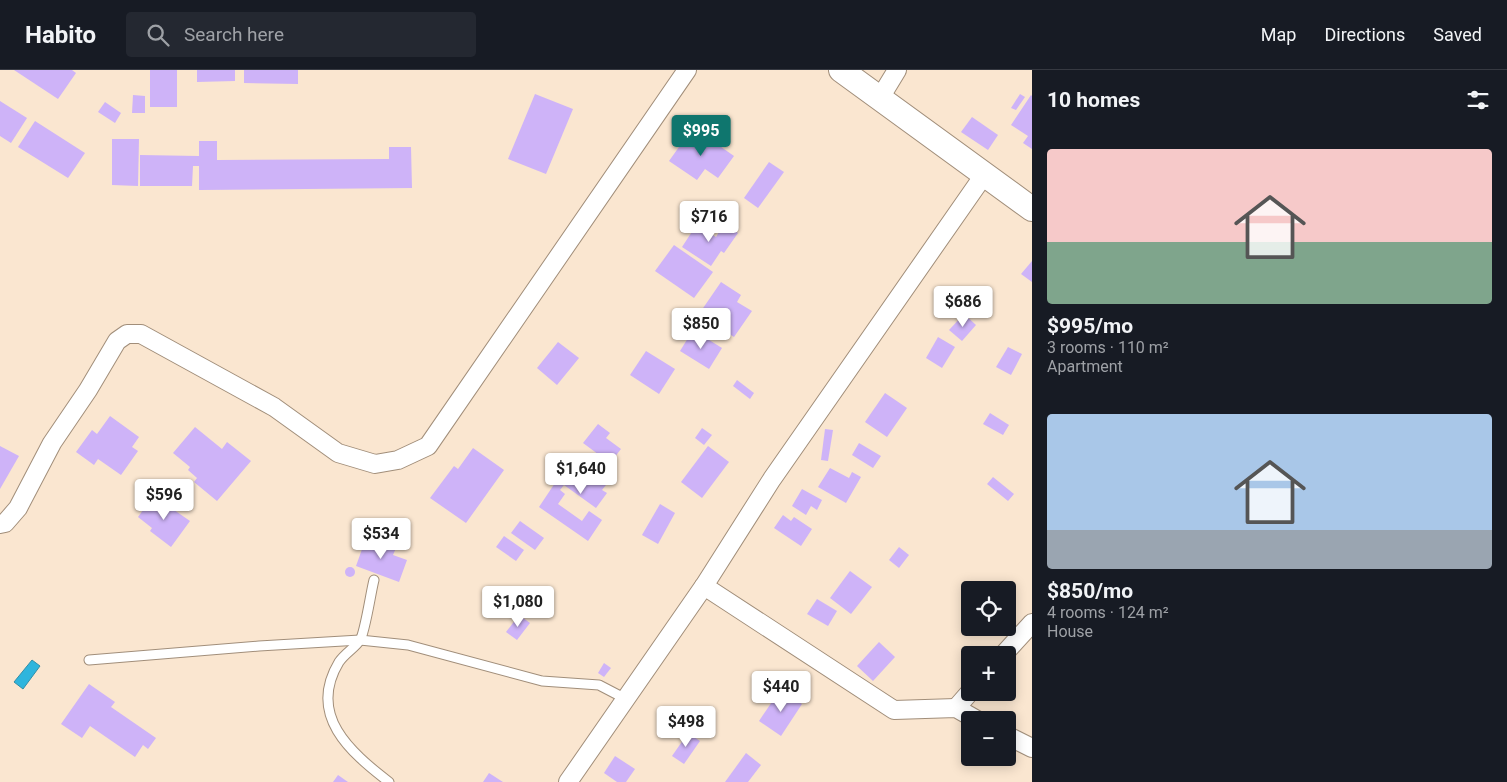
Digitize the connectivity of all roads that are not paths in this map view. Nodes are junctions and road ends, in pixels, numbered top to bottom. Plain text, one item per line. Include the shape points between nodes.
1 (687, 70) edge
2 (841, 70) edge
3 (897, 70) edge
4 (880, 98) junction
5 (984, 175) junction
6 (1032, 209) edge
7 (0, 524) edge
8 (374, 580) dead end
9 (704, 586) junction
10 (1032, 623) edge
11 (360, 640) junction
12 (1011, 646) edge
13 (89, 660) dead end
14 (624, 698) junction
15 (962, 701) edge
16 (956, 708) junction
17 (961, 711) edge
18 (1016, 740) edge
19 (1032, 748) edge
20 (388, 782) edge
21 (568, 782) edge

1 - 7 street via 428,446 398,460 375,464 338,453 274,408 140,334 127,334 117,341 52,442 18,508 5,524
2 - 4 main road
3 - 4 street
4 - 5 main road
5 - 6 main road
5 - 9 street via 772,479
8 - 11 lane
9 - 14 street
9 - 16 street via 894,710
10 - 12 street
11 - 13 lane
11 - 14 lane via 408,645 542,681 599,685
11 - 20 lane via 348,650 330,680 328,700 332,722 342,741
14 - 21 street
15 - 16 street
16 - 17 street
18 - 19 street

